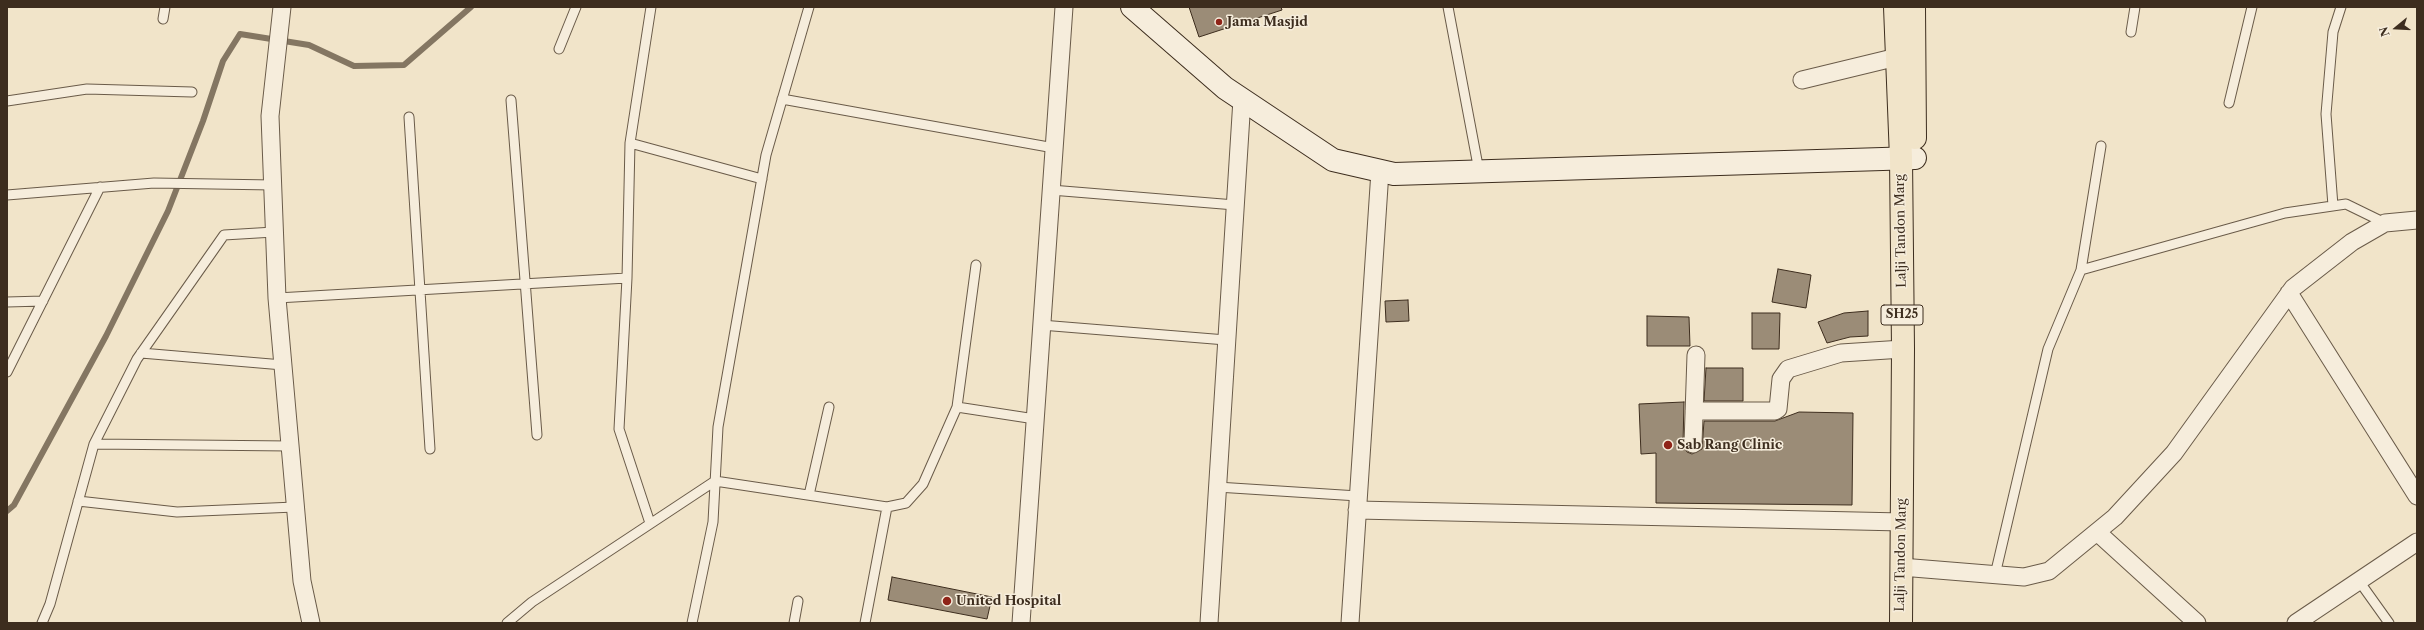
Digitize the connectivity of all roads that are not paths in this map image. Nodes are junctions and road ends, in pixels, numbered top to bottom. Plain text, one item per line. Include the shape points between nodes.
1 (165, 7) edge
2 (576, 7) edge
3 (651, 7) edge
4 (810, 7) edge
5 (1064, 7) edge
6 (1132, 7) edge
7 (1448, 7) edge
8 (1895, 7) edge
9 (1914, 7) edge
10 (2135, 7) edge
11 (2252, 7) edge
12 (2341, 7) edge
13 (281, 14) edge
14 (163, 19) dead end
15 (2131, 32) dead end
16 (559, 49) dead end
17 (1897, 57) junction
18 (1802, 80) dead end
19 (192, 92) dead end
20 (782, 99) junction
21 (1242, 99) junction
22 (511, 100) dead end
23 (7, 101) edge
24 (2229, 103) dead end
25 (409, 117) dead end
26 (630, 143) junction
27 (2101, 146) dead end
28 (1054, 148) junction
29 (1908, 158) junction
30 (1380, 171) junction
31 (1479, 171) junction
32 (762, 179) junction
33 (273, 185) junction
34 (100, 187) junction
35 (1051, 190) junction
36 (7, 195) edge
37 (1235, 205) junction
38 (2333, 206) junction
39 (2417, 220) edge
40 (2385, 223) junction
41 (274, 232) junction
42 (976, 265) dead end
43 (2082, 270) junction
44 (627, 278) junction
45 (525, 284) junction
46 (420, 290) junction
47 (2289, 293) junction
48 (277, 298) junction
49 (43, 301) junction
50 (7, 302) edge
51 (1041, 325) junction
52 (1226, 340) junction
53 (1903, 350) junction
54 (141, 353) junction
55 (1696, 355) dead end
56 (283, 365) junction
57 (7, 372) edge
58 (829, 407) dead end
59 (957, 407) junction
60 (1694, 411) junction
61 (1035, 419) junction
62 (537, 435) dead end
63 (94, 444) junction
64 (1693, 444) dead end
65 (290, 446) junction
66 (430, 449) dead end
67 (715, 481) junction
68 (1217, 487) junction
69 (809, 496) junction
70 (2417, 496) edge
71 (78, 501) junction
72 (1358, 503) junction
73 (295, 507) junction
74 (887, 507) junction
75 (1902, 522) junction
76 (650, 523) junction
77 (2097, 532) junction
78 (2417, 542) edge
79 (1907, 568) junction
80 (1995, 575) junction
81 (2359, 581) junction
82 (798, 601) dead end
83 (42, 623) edge
84 (311, 623) edge
85 (507, 623) edge
86 (692, 623) edge
87 (794, 623) edge
88 (865, 623) edge
89 (1021, 623) edge
90 (1209, 623) edge
91 (1350, 623) edge
92 (1900, 623) edge
93 (1913, 623) edge
94 (2197, 623) edge
95 (2296, 623) edge
96 (2388, 623) edge

1 - 14 lane
2 - 16 lane
3 - 26 lane
4 - 20 lane
5 - 28 street
6 - 21 street via 1225,88
7 - 31 lane
8 - 17 main road, Lalji Tandon Marg / SH25
9 - 29 main road, Lalji Tandon Marg / SH25
10 - 15 lane
11 - 24 lane
12 - 38 lane via 2333,32 2326,114
13 - 33 street via 270,116
17 - 18 street
17 - 29 main road, Lalji Tandon Marg / SH25
19 - 23 lane via 87,88
20 - 28 lane
20 - 32 lane
21 - 30 street via 1334,160
21 - 37 street
22 - 45 lane
25 - 46 lane
26 - 32 lane
26 - 44 lane
27 - 43 lane
28 - 35 street
29 - 31 street
29 - 53 main road, Lalji Tandon Marg / SH25
29 - 79 main road, Lalji Tandon Marg / SH25 via 1916,305
30 - 31 street via 1394,174
30 - 72 street
32 - 67 lane via 718,427
33 - 34 lane via 154,183
33 - 41 street
34 - 36 lane
34 - 49 lane
35 - 37 lane
35 - 51 street
37 - 52 street
38 - 40 lane via 2346,204
38 - 43 lane via 2285,212
39 - 40 street
40 - 47 street via 2352,242
41 - 48 street
41 - 54 lane via 224,235
42 - 59 lane
43 - 80 lane via 2048,349
44 - 45 lane
44 - 76 lane via 619,429
45 - 46 lane
45 - 62 lane
46 - 48 lane
46 - 66 lane
47 - 70 street
47 - 77 street via 2174,454 2115,517
48 - 56 street
49 - 50 lane
49 - 57 lane
51 - 52 lane
51 - 61 street
52 - 68 street
53 - 60 street via 1841,353 1788,369 1780,379 1778,409 1775,411
53 - 75 main road, Lalji Tandon Marg / SH25
54 - 56 lane
54 - 63 lane
55 - 60 street
56 - 65 street
58 - 69 lane
59 - 61 lane
59 - 74 lane via 923,484 906,503
60 - 64 street
61 - 89 street
63 - 65 lane
63 - 71 lane
65 - 73 street
67 - 69 lane
67 - 76 lane
67 - 86 lane via 713,522
68 - 72 lane
68 - 90 street
69 - 74 lane
71 - 73 lane via 177,512
71 - 83 lane via 50,604
72 - 75 street
72 - 91 street
73 - 84 street via 302,581
74 - 88 lane
75 - 79 main road, Lalji Tandon Marg / SH25
76 - 85 lane via 532,602
77 - 80 street via 2049,571 2024,577
77 - 94 street
78 - 81 street
79 - 80 street
79 - 92 main road, Lalji Tandon Marg / SH25
79 - 93 main road, Lalji Tandon Marg / SH25
81 - 95 street
81 - 96 lane
82 - 87 lane

